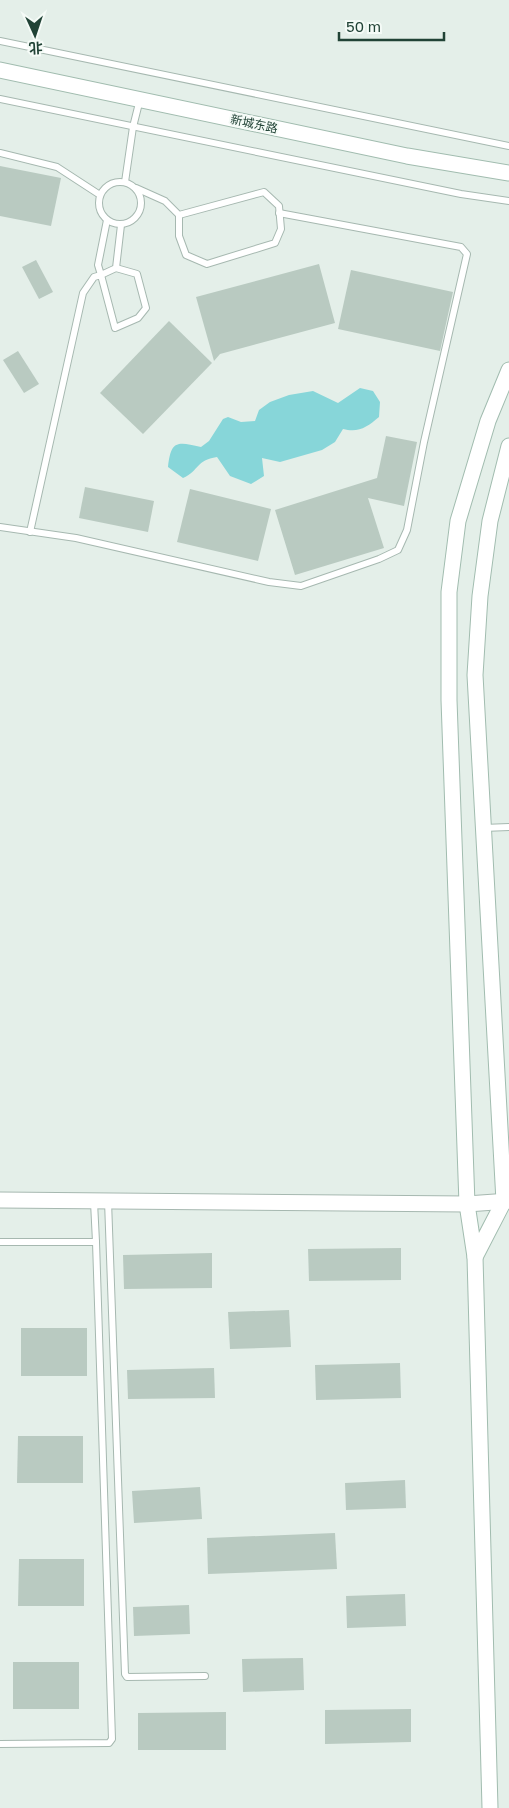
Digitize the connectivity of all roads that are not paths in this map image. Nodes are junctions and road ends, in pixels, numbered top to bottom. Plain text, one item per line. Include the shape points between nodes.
1 (0, 41) edge
2 (0, 70) edge
3 (0, 98) edge
4 (140, 99) junction
5 (132, 126) junction
6 (509, 146) edge
7 (0, 153) edge
8 (509, 173) edge
9 (126, 182) junction
10 (136, 188) junction
11 (100, 196) junction
12 (509, 201) edge
13 (280, 213) junction
14 (179, 215) junction
15 (107, 220) junction
16 (121, 225) junction
17 (116, 268) junction
18 (101, 275) junction
19 (509, 370) edge
20 (509, 446) edge
21 (0, 527) edge
22 (30, 532) junction
23 (509, 827) edge
24 (483, 828) junction
25 (0, 1200) edge
26 (101, 1201) junction
27 (506, 1201) edge
28 (467, 1204) junction
29 (0, 1242) edge
30 (96, 1242) junction
31 (476, 1257) junction
32 (205, 1676) dead end
33 (0, 1744) edge
34 (490, 1808) edge

1 - 6 lane
2 - 4 main road, 新城东路
3 - 5 lane
4 - 5 lane
4 - 8 main road, 新城东路 via 407,156
5 - 9 lane
5 - 12 lane via 461,194
7 - 11 lane via 57,167
9 - 10 lane
9 - 11 lane via 113,182
10 - 14 lane via 165,201
10 - 16 lane via 142,199 141,211 133,221
11 - 15 lane via 100,213
13 - 14 lane via 279,206 264,192
13 - 14 lane via 281,229 275,243 207,264 186,255 180,236
13 - 22 lane via 461,247 467,254 407,530 398,550 379,560 300,586 269,582 76,538
15 - 16 lane
15 - 18 lane via 98,265
16 - 17 lane
17 - 18 lane
17 - 18 lane via 137,274 146,308 138,318 115,328
18 - 22 lane via 94,277 83,293
19 - 28 main road via 488,421 458,521 450,592 449,700
20 - 24 main road via 490,521 480,596 475,674
21 - 22 lane
23 - 24 lane
24 - 27 main road
25 - 26 main road
26 - 28 main road
26 - 30 lane
26 - 32 lane via 125,1674 127,1677
27 - 28 main road
27 - 31 main road
28 - 31 main road
29 - 30 lane
30 - 33 lane via 112,1739 109,1744
31 - 34 main road

